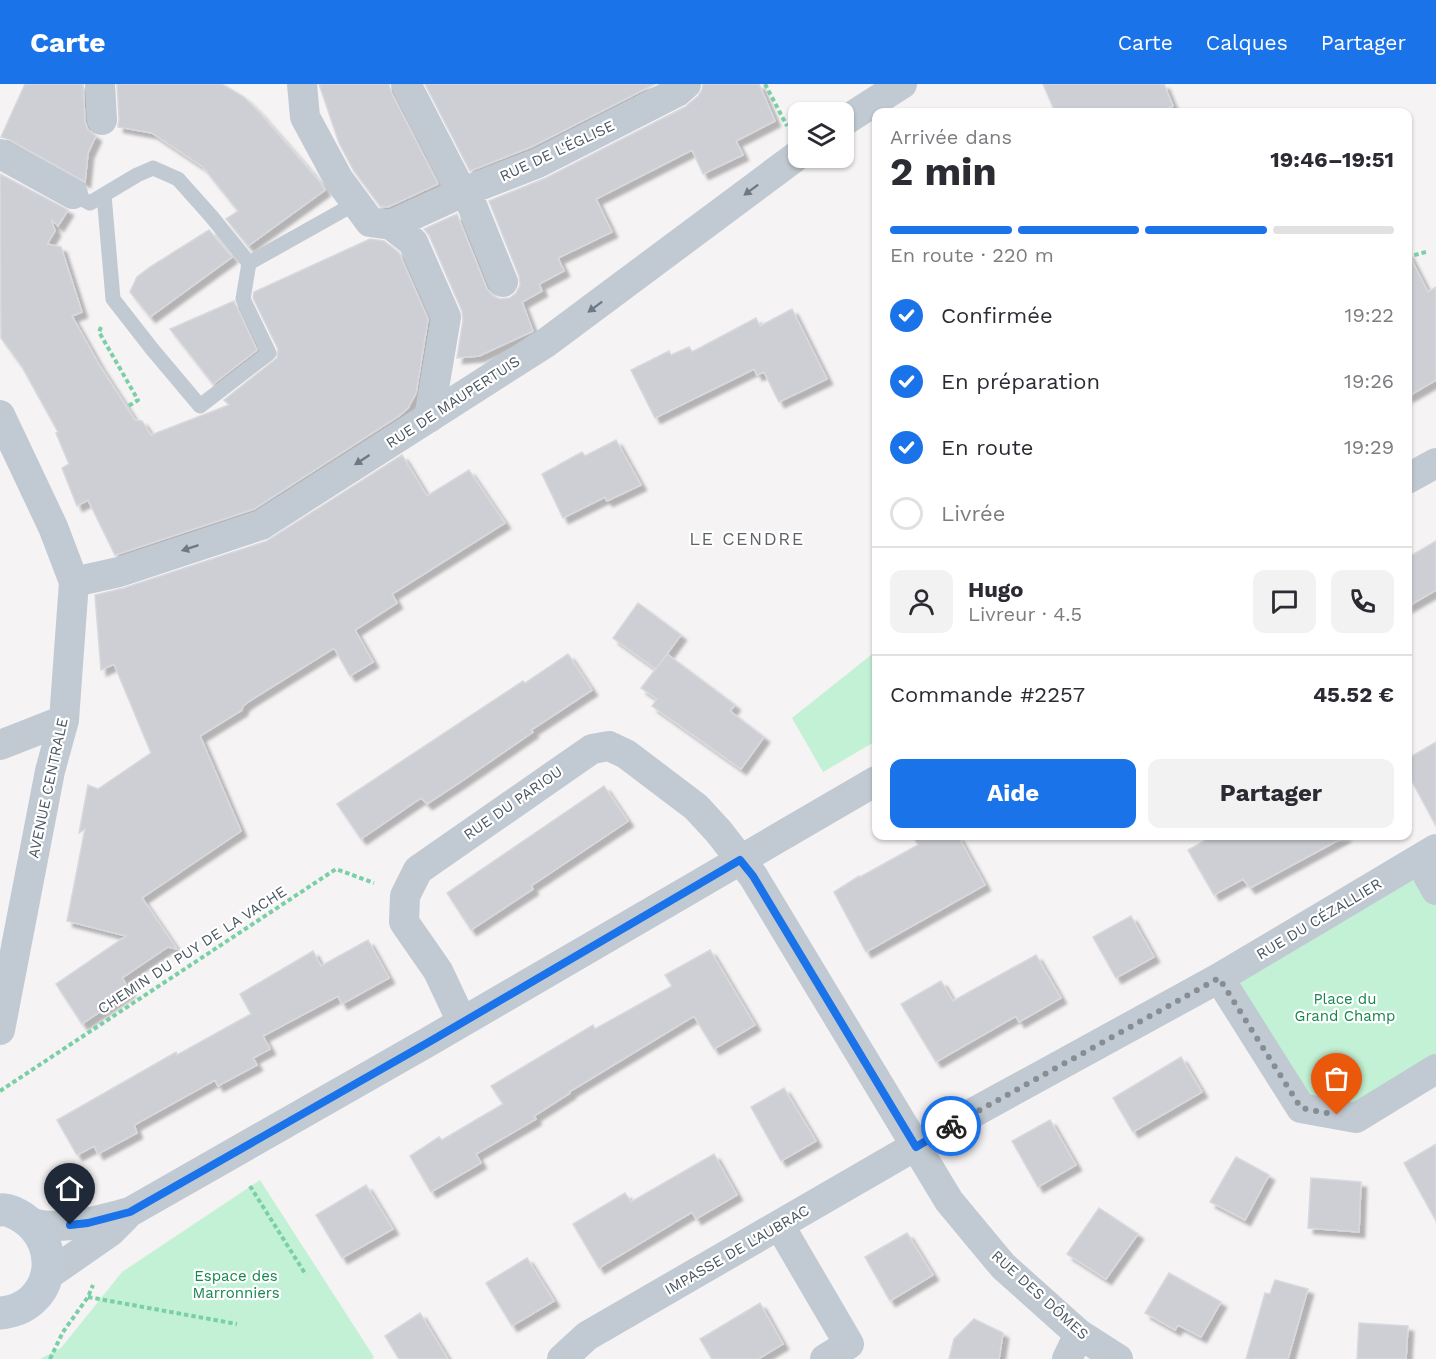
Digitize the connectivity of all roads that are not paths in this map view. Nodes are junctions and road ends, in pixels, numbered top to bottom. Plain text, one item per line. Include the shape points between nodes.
1 (100, 84) edge
2 (302, 84) edge
3 (406, 84) edge
4 (686, 84) edge
5 (903, 84) edge
6 (854, 115) edge
7 (102, 120) dead end
8 (0, 154) edge
9 (788, 162) edge
10 (463, 192) junction
11 (73, 194) joint
12 (104, 195) junction
13 (356, 203) junction
14 (391, 225) junction
15 (249, 263) junction
16 (503, 282) dead end
17 (0, 415) edge
18 (429, 418) junction
19 (1436, 463) edge
20 (1412, 476) edge
21 (74, 582) junction
22 (64, 720) junction
23 (0, 745) edge
24 (872, 783) edge
25 (1428, 854) edge
26 (740, 860) junction
27 (1436, 890) edge
28 (1219, 978) junction
29 (462, 1022) junction
30 (0, 1030) edge
31 (1436, 1069) edge
32 (916, 1147) junction
33 (9, 1211) edge
34 (130, 1212) junction
35 (780, 1226) junction
36 (48, 1275) junction
37 (1, 1313) edge
38 (1073, 1346) edge
39 (562, 1359) edge
40 (825, 1359) edge
41 (1118, 1359) edge

1 - 7 street
2 - 13 street via 305,117
3 - 10 street
4 - 10 street, RUE DE L'ÉGLISE via 538,163
5 - 6 street
8 - 11 street
9 -> 18 street, RUE DE MAUPERTUIS via 547,342
10 - 14 street, RUE DE L'ÉGLISE
10 - 16 street via 471,202
11 - 12 lane via 90,203
12 - 15 lane via 153,168 178,179
12 - 15 lane via 113,299 200,406 269,353 243,298
13 - 14 street via 370,222
13 - 15 lane
14 - 18 street via 413,242 446,317
17 - 21 street, AVENUE CENTRALE via 53,527
18 -> 21 street, RUE DE MAUPERTUIS via 261,525 119,572
19 - 20 street
21 - 22 street, AVENUE CENTRALE
22 - 23 street
22 - 30 street, AVENUE CENTRALE via 50,771
24 - 26 street
25 - 27 street, RUE DU CÉZALLIER
25 - 28 street, RUE DU CÉZALLIER
26 - 29 street
26 - 29 street, RUE DU PARIOU via 696,807 626,754 609,746 592,749 417,870 405,896 404,922 438,971
26 - 32 street, RUE DES DÔMES
28 - 31 street via 1301,1108 1356,1118
28 - 32 street, RUE DU CÉZALLIER
29 - 34 street
32 - 35 street, IMPASSE DE L'AUBRAC
32 - 38 street, RUE DES DÔMES via 949,1201
33 - 34 street via 52,1228
33 - 36 main road via 41,1237 47,1253
34 - 36 street via 110,1232
35 - 39 street, IMPASSE DE L'AUBRAC via 587,1336
35 - 40 street via 849,1344
36 - 37 main road via 33,1298 19,1308
38 - 41 street, RUE DES DÔMES

